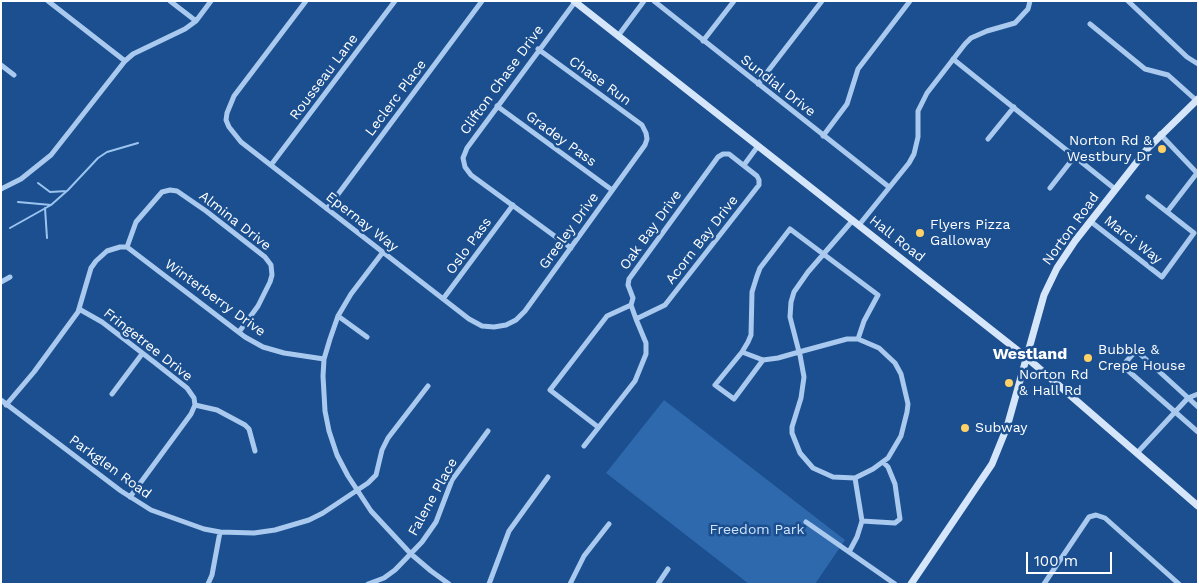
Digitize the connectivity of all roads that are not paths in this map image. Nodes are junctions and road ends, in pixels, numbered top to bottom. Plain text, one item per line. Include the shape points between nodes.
1 (48, 1) edge
2 (170, 1) edge
3 (210, 1) edge
4 (306, 1) edge
5 (395, 1) edge
6 (482, 1) edge
7 (574, 1) edge
8 (644, 1) edge
9 (654, 1) edge
10 (734, 1) edge
11 (822, 1) edge
12 (910, 1) edge
13 (1030, 1) edge
14 (1128, 1) edge
15 (196, 21) junction
16 (1090, 24) dead end
17 (618, 36) junction
18 (703, 41) junction
19 (538, 49) junction
20 (953, 59) junction
21 (125, 62) junction
22 (1198, 64) edge
23 (1, 65) edge
24 (14, 75) dead end
25 (758, 84) junction
26 (1197, 100) edge
27 (497, 106) junction
28 (1014, 107) junction
29 (646, 133) joint
30 (1160, 134) junction
31 (824, 136) junction
32 (988, 139) dead end
33 (758, 146) junction
34 (1075, 156) junction
35 (271, 165) junction
36 (744, 165) junction
37 (1198, 174) edge
38 (889, 187) junction
39 (1050, 188) dead end
40 (1, 189) edge
41 (612, 190) junction
42 (1115, 190) junction
43 (1148, 197) dead end
44 (513, 205) junction
45 (327, 209) junction
46 (1167, 212) junction
47 (856, 222) junction
48 (1090, 222) junction
49 (127, 247) junction
50 (571, 248) junction
51 (383, 252) junction
52 (823, 254) junction
53 (10, 276) dead end
54 (1, 282) edge
55 (443, 299) junction
56 (631, 305) junction
57 (79, 309) junction
58 (338, 316) junction
59 (636, 319) junction
60 (494, 327) joint
61 (239, 332) junction
62 (367, 337) dead end
63 (858, 339) junction
64 (742, 352) junction
65 (799, 352) junction
66 (142, 354) junction
67 (1026, 357) junction
68 (324, 359) junction
69 (763, 360) junction
70 (428, 386) dead end
71 (112, 394) dead end
72 (1198, 394) edge
73 (1188, 398) junction
74 (1, 400) edge
75 (6, 405) junction
76 (195, 405) junction
77 (1198, 407) edge
78 (1176, 411) junction
79 (598, 428) junction
80 (488, 431) dead end
81 (1198, 432) edge
82 (584, 446) dead end
83 (255, 451) dead end
84 (1137, 453) junction
85 (883, 462) junction
86 (548, 477) dead end
87 (855, 478) junction
88 (357, 490) junction
89 (130, 497) junction
90 (1198, 506) edge
91 (862, 521) junction
92 (806, 522) dead end
93 (608, 524) dead end
94 (220, 532) junction
95 (849, 552) junction
96 (411, 554) junction
97 (668, 570) dead end
98 (1045, 582) edge
99 (208, 584) edge
100 (368, 584) edge
101 (449, 584) edge
102 (489, 584) edge
103 (570, 584) edge
104 (658, 584) edge
105 (895, 584) edge
106 (911, 584) edge
107 (1052, 584) edge
108 (1179, 584) edge

1 - 21 street
2 - 15 street
3 - 15 street
4 - 35 street, Epernay Way via 234,96 226,113 233,133
5 - 35 street, Rousseau Lane
6 - 45 street, Leclerc Place
7 - 17 main road, Hall Road
7 - 19 street, Clifton Chase Drive
8 - 17 street
9 - 18 street, Sundial Drive
10 - 18 street
11 - 25 street
12 - 31 street via 858,70 847,104
13 - 20 street via 1028,9 1015,23 971,38
14 - 22 street
15 - 21 street via 133,54
16 - 26 street via 1145,69 1168,75
17 - 33 main road, Hall Road
18 - 25 street, Sundial Drive
19 - 27 street, Clifton Chase Drive
19 - 29 street, Chase Run via 642,124
20 - 28 street
20 - 38 street via 921,103 917,146 909,163
21 - 40 street via 51,155 22,179
23 - 24 street
25 - 31 street, Sundial Drive
26 - 30 main road, Norton Road
27 - 41 street, Gradey Pass
27 - 44 street, Clifton Chase Drive via 463,154 464,167
28 - 32 street
28 - 34 street
29 - 41 street, Greeley Drive via 645,145
30 - 37 street
30 - 42 main road, Norton Road
31 - 38 street, Sundial Drive
33 - 36 street
33 - 47 main road, Hall Road
34 - 39 street
34 - 42 street
35 - 45 street, Epernay Way
36 - 56 street, Oak Bay Drive via 729,154 718,157 628,279 633,298
36 - 59 street, Acorn Bay Drive via 759,178 756,190 665,305
37 - 46 street
38 - 47 street
41 - 50 street, Greeley Drive
42 - 48 main road, Norton Road
43 - 46 street
44 - 50 street
44 - 55 street, Oslo Pass
45 - 51 street, Epernay Way
46 - 48 street, Marci Way via 1194,233 1162,277
47 - 52 street
47 - 67 main road, Hall Road
48 - 67 main road, Norton Road via 1048,285
49 - 57 street via 106,251 96,261
49 - 61 street, Winterberry Drive
49 - 61 street, Almina Drive via 136,222 156,197 170,190 183,194 271,265 270,282
50 - 60 street, Greeley Drive via 520,316
51 - 55 street, Epernay Way
51 - 58 street via 358,283
52 - 63 street via 878,295
52 - 64 street via 790,229 760,268 752,292 751,335
52 - 65 street via 801,281 791,302 790,317
53 - 54 street
55 - 60 street, Epernay Way via 476,323
56 - 59 street, Oak Bay Drive
56 - 79 street via 607,316 550,390
57 - 66 street, Fringetree Drive via 102,322
57 - 75 street
58 - 62 street
58 - 68 street
59 - 79 street, Oak Bay Drive via 646,343 646,354 635,381
61 - 68 street, Winterberry Drive via 263,347
63 - 65 street
63 - 85 street via 886,353 895,363 905,385 908,404 905,424 895,447
64 - 69 street
64 - 69 street via 714,385 734,399
65 - 69 street
65 - 87 street via 804,377 792,426 796,446 812,468 821,473
66 - 71 street
66 - 76 street, Fringetree Drive via 187,388
67 - 84 main road, Hall Road
67 - 106 main road, Norton Road via 1007,427 992,464
68 - 88 street via 323,395 329,431 337,456
70 - 88 street, Parkglen Road via 386,442 376,475
72 - 73 street
73 - 77 street
73 - 78 street
73 - 78 street via 1139,354 1133,354 1124,368
74 - 75 street, Parkglen Road
75 - 89 street, Parkglen Road
76 - 83 street via 217,410 245,425
76 - 89 street
78 - 81 street
78 - 84 street
79 - 82 street, Oak Bay Drive
80 - 96 street, Falene Place via 452,480 436,522
84 - 90 main road, Hall Road
85 - 87 street
85 - 91 street via 895,484 900,519 895,524
86 - 102 street via 509,531
87 - 91 street
88 - 94 street, Parkglen Road via 323,513 298,524 254,533
88 - 96 street via 371,511
89 - 94 street, Parkglen Road via 170,518
91 - 95 street
92 - 95 street
93 - 103 street via 584,556
94 - 99 street
95 - 105 street
96 - 100 street, Falene Place via 384,578
96 - 101 street
97 - 104 street
98 - 107 street
98 - 108 street via 1089,517 1096,515 1105,518

